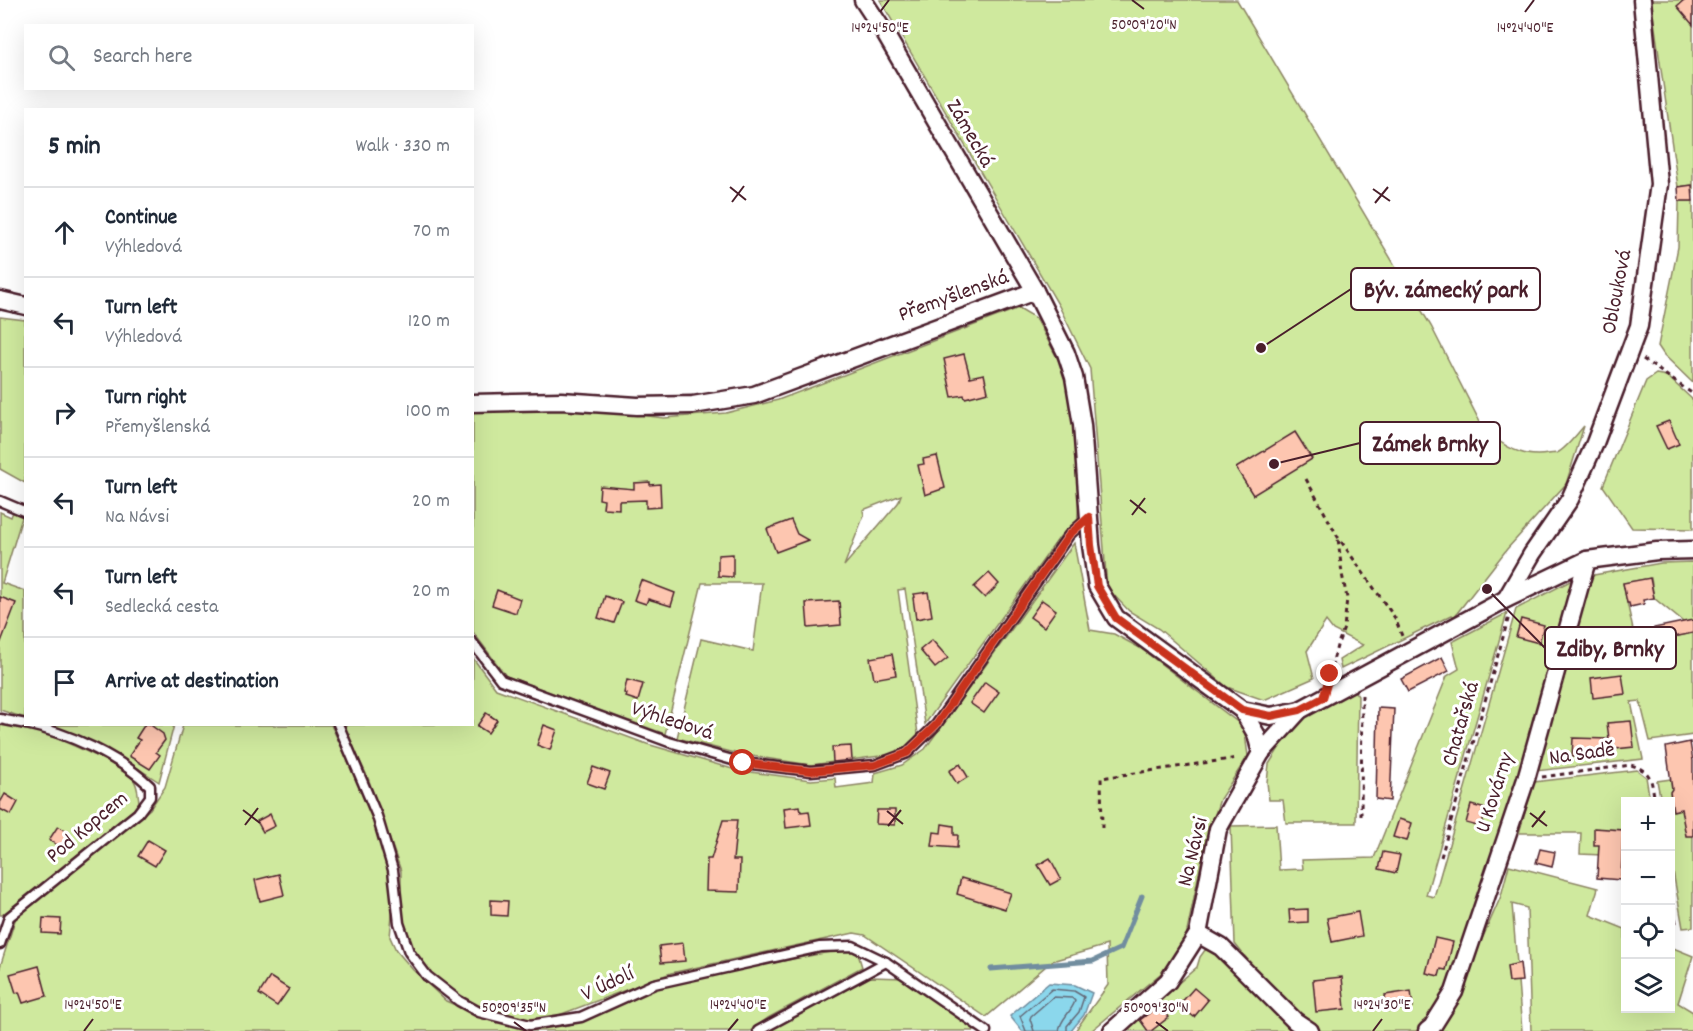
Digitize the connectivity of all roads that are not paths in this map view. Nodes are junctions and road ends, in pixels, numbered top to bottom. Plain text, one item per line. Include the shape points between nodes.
1 (863, 0) edge
2 (1642, 0) edge
3 (1035, 291) junction
4 (0, 300) edge
5 (24, 306) edge
6 (474, 403) edge
7 (0, 501) edge
8 (24, 512) edge
9 (1089, 517) junction
10 (1693, 550) edge
11 (1587, 560) junction
12 (1506, 599) junction
13 (474, 645) edge
14 (1242, 710) junction
15 (1300, 710) junction
16 (0, 719) edge
17 (24, 724) edge
18 (36, 726) edge
19 (339, 726) edge
20 (1261, 753) junction
21 (1198, 934) junction
22 (0, 944) edge
23 (886, 962) junction
24 (758, 1031) edge
25 (986, 1031) edge
26 (1112, 1031) edge
27 (1310, 1031) edge
28 (1427, 1031) edge

1 - 3 street, Zámecká
2 - 12 street, Oblouková via 1659,184 1639,326 1570,499
3 - 6 street, Přemyšlenská via 754,395 693,405
3 - 9 street, Přemyšlenská via 1074,377
4 - 5 street
7 - 8 lane
9 - 13 lane, Výhledová via 1069,535 936,725 907,753 875,765 799,770 743,763 669,742 501,680
9 - 14 street, Přemyšlenská via 1097,586 1116,618
10 - 11 street
11 - 12 street
11 - 28 street, U Kovárny via 1526,779 1454,992
12 - 15 street
14 - 15 street via 1271,716
14 - 20 street via 1256,734
15 - 20 street, Na Návsi
16 - 17 lane, Pod Kopcem
18 - 22 lane, Pod Kopcem via 50,729 127,766 150,786 150,797 138,813 9,916
19 - 23 lane, V Údolí via 376,816 393,870 399,923 409,952 427,976 479,1012 530,1025 581,1017 654,984 820,947 853,946
20 - 21 street, Na Návsi via 1218,829
21 - 26 street via 1168,981
21 - 27 street via 1221,947 1295,1022
23 - 24 lane
23 - 25 lane, V Údolí

